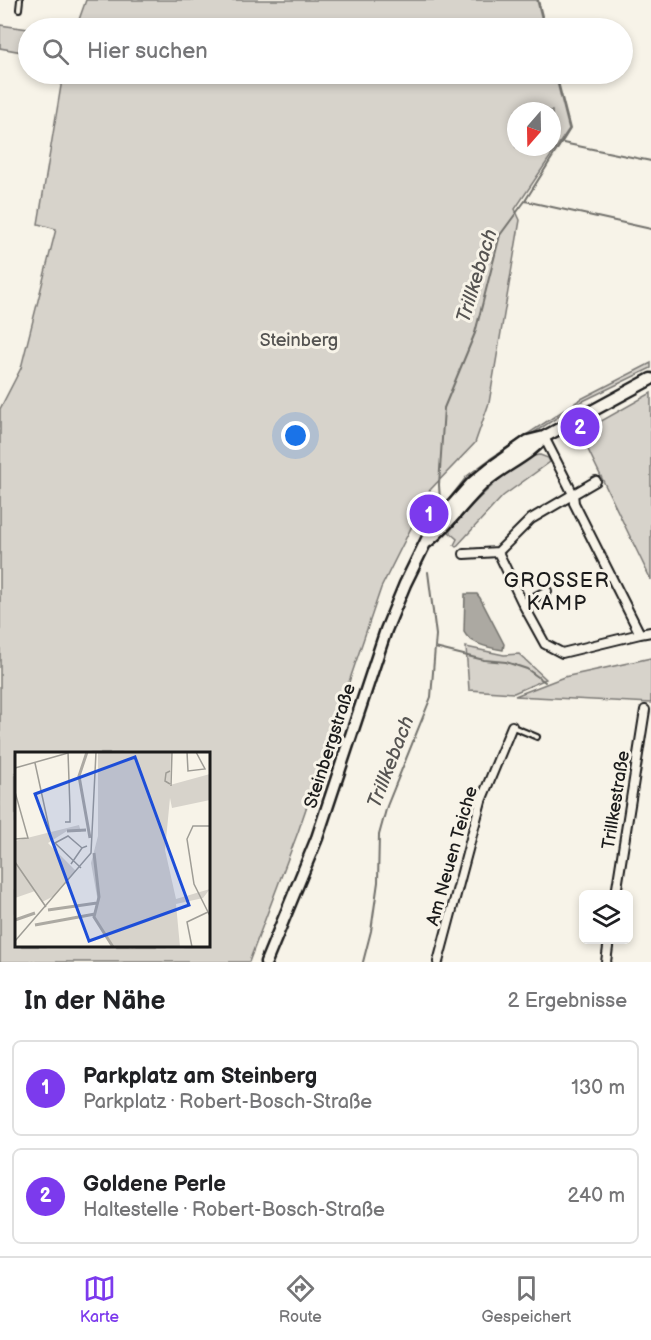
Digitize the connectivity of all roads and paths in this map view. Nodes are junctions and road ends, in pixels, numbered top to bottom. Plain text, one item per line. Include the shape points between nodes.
1 (20, 0) edge
2 (19, 9) dead end
3 (651, 379) edge
4 (544, 438) junction
5 (596, 481) dead end
6 (573, 494) junction
7 (498, 552) junction
8 (464, 554) dead end
9 (547, 591) dead end
10 (523, 604) junction
11 (651, 632) edge
12 (640, 634) junction
13 (645, 711) dead end
14 (512, 726) joint
15 (537, 737) dead end
16 (617, 890) edge
17 (608, 944) edge
18 (266, 962) edge
19 (438, 962) edge
20 (606, 962) edge

1 - 2 lane
3 - 4 main road, Steinbergstraße
4 - 6 street
4 - 18 main road, Steinbergstraße via 486,482 427,542 386,630 317,838
5 - 6 street
6 - 7 street via 531,519
6 - 12 street
7 - 8 street
7 - 10 street
9 - 10 street
10 - 12 street via 545,644 562,652
11 - 12 street
13 - 16 street, Trillkestraße
14 - 15 lane
14 - 19 street, Am Neuen Teiche via 481,801
17 - 20 street

